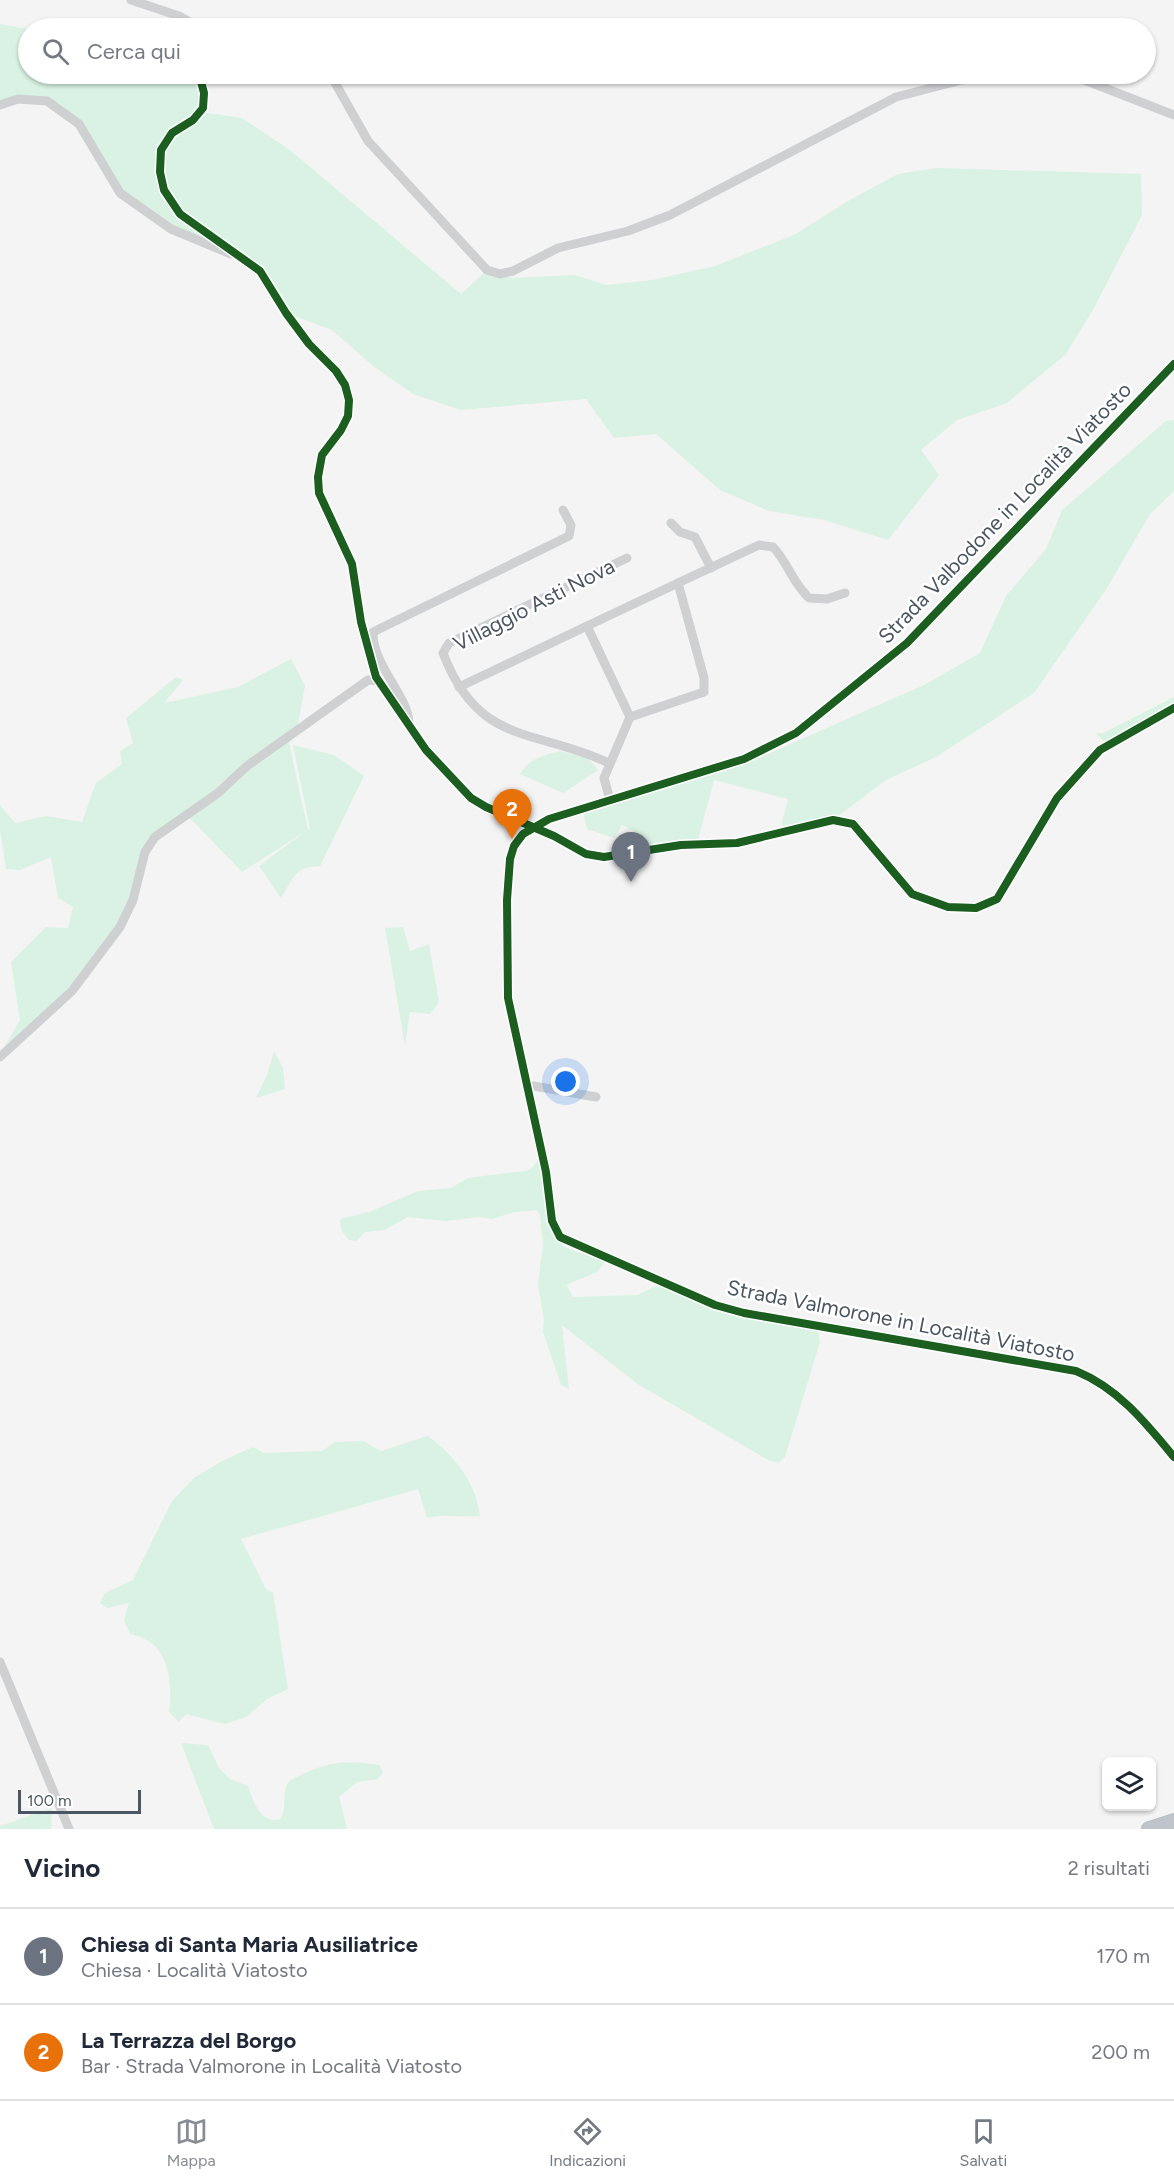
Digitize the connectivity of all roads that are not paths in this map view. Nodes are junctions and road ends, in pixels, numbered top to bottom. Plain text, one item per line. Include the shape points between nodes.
1 (131, 0) edge
2 (182, 18) edge
3 (202, 84) edge
4 (336, 84) edge
5 (946, 84) edge
6 (1095, 84) edge
7 (0, 105) edge
8 (1174, 115) edge
9 (234, 254) junction
10 (1174, 364) edge
11 (563, 510) dead end
12 (671, 524) dead end
13 (627, 558) dead end
14 (711, 568) junction
15 (678, 583) junction
16 (845, 593) dead end
17 (587, 626) junction
18 (381, 682) junction
19 (459, 687) junction
20 (1174, 708) edge
21 (630, 717) junction
22 (410, 728) junction
23 (609, 764) junction
24 (609, 800) junction
25 (534, 826) junction
26 (0, 1057) edge
27 (528, 1085) junction
28 (596, 1097) dead end
29 (1174, 1457) edge
30 (0, 1662) edge
31 (1174, 1821) edge
32 (69, 1829) edge
33 (1149, 1829) edge

1 - 2 street
3 - 9 street via 203,108 168,139 161,150 160,172 168,199 180,213
4 - 5 street via 368,141 487,270 500,273 513,271 558,248 628,231 670,215 896,97
6 - 8 street
7 - 9 street via 18,99 47,101 79,124 120,194 171,229
9 - 18 street via 260,272 309,344 336,370 345,385 348,416 322,455 318,485 352,564 366,644
10 - 24 street, Strada Valbodone in Località Viatosto via 907,643 796,733 760,752 713,769
11 - 22 street via 571,525 569,536 373,632 380,660 406,711
12 - 14 street via 695,537
13 - 19 street, Villaggio Asti Nova via 449,643 443,653
14 - 15 street, Villaggio Asti Nova
14 - 16 street, Villaggio Asti Nova via 759,545 774,547 784,558 795,584 809,598 827,599
15 - 17 street, Villaggio Asti Nova
15 - 21 street via 704,678 704,692
17 - 19 street, Villaggio Asti Nova
17 - 21 street, Villaggio Asti Nova
18 - 22 street
18 - 26 street via 368,680 155,837 141,863 128,914 116,934 72,991
19 - 23 street, Villaggio Asti Nova via 495,722 524,736 582,750
20 - 25 street via 1100,750 1057,798 998,899 976,908 948,907 912,894 853,824 833,820 737,843 681,845 604,857 586,854
21 - 23 street
22 - 25 street via 461,791 486,807
23 - 24 street via 604,778
24 - 25 street, Strada Valbodone in Località Viatosto via 564,812
25 - 27 street, Strada Valmorone in Località Viatosto via 514,846 507,900 508,998
27 - 28 street
27 - 29 street, Strada Valmorone in Località Viatosto via 552,1221 560,1237 725,1308 1076,1371 1105,1385 1143,1420
30 - 32 street
31 - 33 highway

